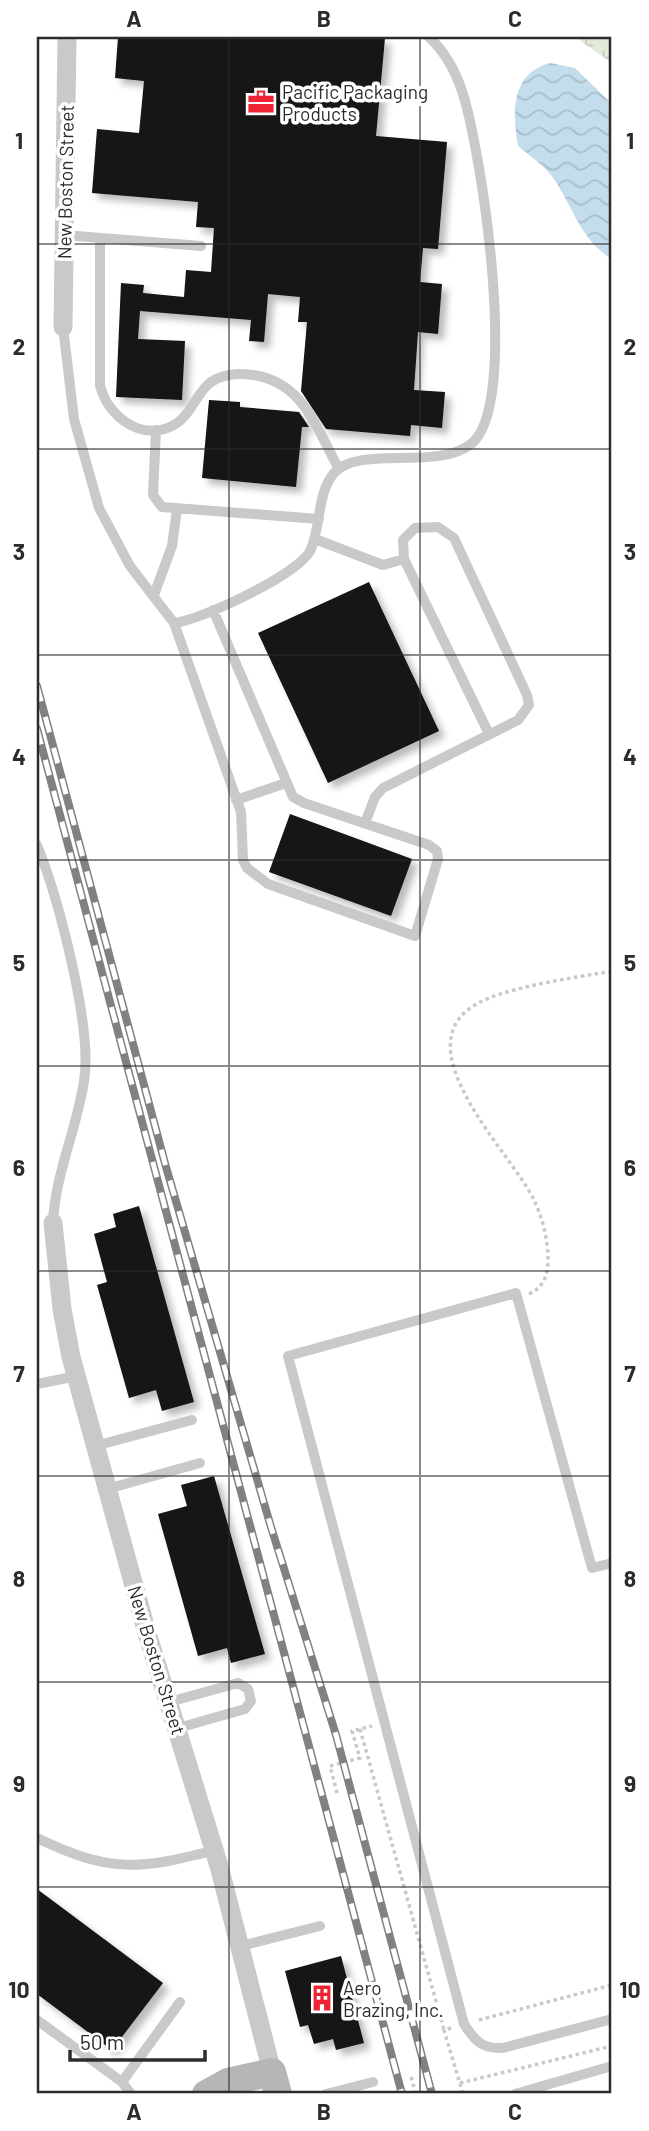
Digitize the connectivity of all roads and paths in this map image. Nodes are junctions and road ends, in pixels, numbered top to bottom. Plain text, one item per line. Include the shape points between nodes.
1 (67, 37) edge
2 (429, 37) edge
3 (64, 235) junction
4 (100, 238) junction
5 (201, 246) dead end
6 (63, 327) joint
7 (156, 430) junction
8 (339, 469) junction
9 (177, 509) junction
10 (319, 519) junction
11 (315, 539) junction
12 (404, 559) junction
13 (154, 595) junction
14 (213, 610) junction
15 (174, 623) junction
16 (489, 734) junction
17 (286, 783) junction
18 (236, 800) junction
19 (365, 824) junction
20 (37, 845) edge
21 (612, 971) edge
22 (53, 1223) joint
23 (517, 1299) junction
24 (77, 1376) junction
25 (37, 1384) edge
26 (192, 1420) dead end
27 (95, 1446) junction
28 (200, 1463) dead end
29 (107, 1489) junction
30 (612, 1563) edge
31 (170, 1702) junction
32 (384, 1723) junction
33 (178, 1728) junction
34 (360, 1729) junction
35 (337, 1793) dead end
36 (37, 1838) edge
37 (215, 1850) junction
38 (320, 1926) dead end
39 (241, 1946) junction
40 (612, 1985) edge
41 (180, 2002) dead end
42 (612, 2019) edge
43 (37, 2020) edge
44 (464, 2024) junction
45 (444, 2030) junction
46 (612, 2046) edge
47 (612, 2066) edge
48 (411, 2077) dead end
49 (122, 2082) junction
50 (373, 2082) dead end
51 (275, 2083) edge
52 (460, 2083) junction
53 (131, 2094) edge
54 (206, 2094) edge
55 (326, 2094) edge
56 (416, 2094) edge
57 (463, 2094) edge
58 (515, 2094) edge

1 - 3 street, New Boston Street
2 - 8 lane via 446,57 463,92 489,229 495,328 485,421 470,445 454,452 354,461
3 - 4 lane
3 - 6 street, New Boston Street
4 - 5 lane
4 - 7 lane via 102,395 126,423
6 - 13 lane via 74,419 99,509 125,558
7 - 8 lane via 186,415 210,383 234,374 261,376 283,385 303,403
7 - 9 lane via 154,498 162,507
8 - 10 lane via 327,485
9 - 10 lane
9 - 13 lane via 172,546
10 - 11 lane
11 - 12 lane via 383,565
11 - 14 lane via 299,566
12 - 16 lane
12 - 16 lane via 403,540 415,528 442,528 456,541 528,698 524,715
13 - 15 lane
14 - 15 lane
14 - 17 lane
15 - 18 lane
16 - 19 lane via 383,788
17 - 18 lane
17 - 19 lane via 300,802
18 - 19 lane via 244,830 243,860 259,880 415,936 438,854 429,845
20 - 22 lane via 86,1042 84,1082
21 - 23 path via 481,1002 460,1017 451,1036 453,1068 466,1096 525,1183 541,1219 547,1275 534,1292
22 - 24 street, New Boston Street via 62,1309
23 - 30 lane via 592,1568
23 - 32 lane via 516,1293 288,1356
24 - 25 lane
24 - 27 street, New Boston Street
26 - 27 lane
27 - 29 street, New Boston Street
28 - 29 lane
29 - 31 street, New Boston Street
31 - 33 street, New Boston Street
31 - 33 lane via 238,1683 247,1687 251,1697 245,1709
32 - 34 path
32 - 44 lane
33 - 37 street, New Boston Street
34 - 35 path via 352,1731 360,1758 330,1766
34 - 45 path
36 - 37 lane via 85,1859 127,1867 153,1866
37 - 39 street, New Boston Street
38 - 39 lane
39 - 51 street, New Boston Street
40 - 44 path
41 - 49 lane
42 - 44 lane via 503,2048 475,2042
43 - 49 lane
44 - 45 path
45 - 52 path
46 - 52 path
47 - 58 lane
48 - 56 path
49 - 53 lane
50 - 55 lane
51 - 54 main road via 228,2082
52 - 57 path

